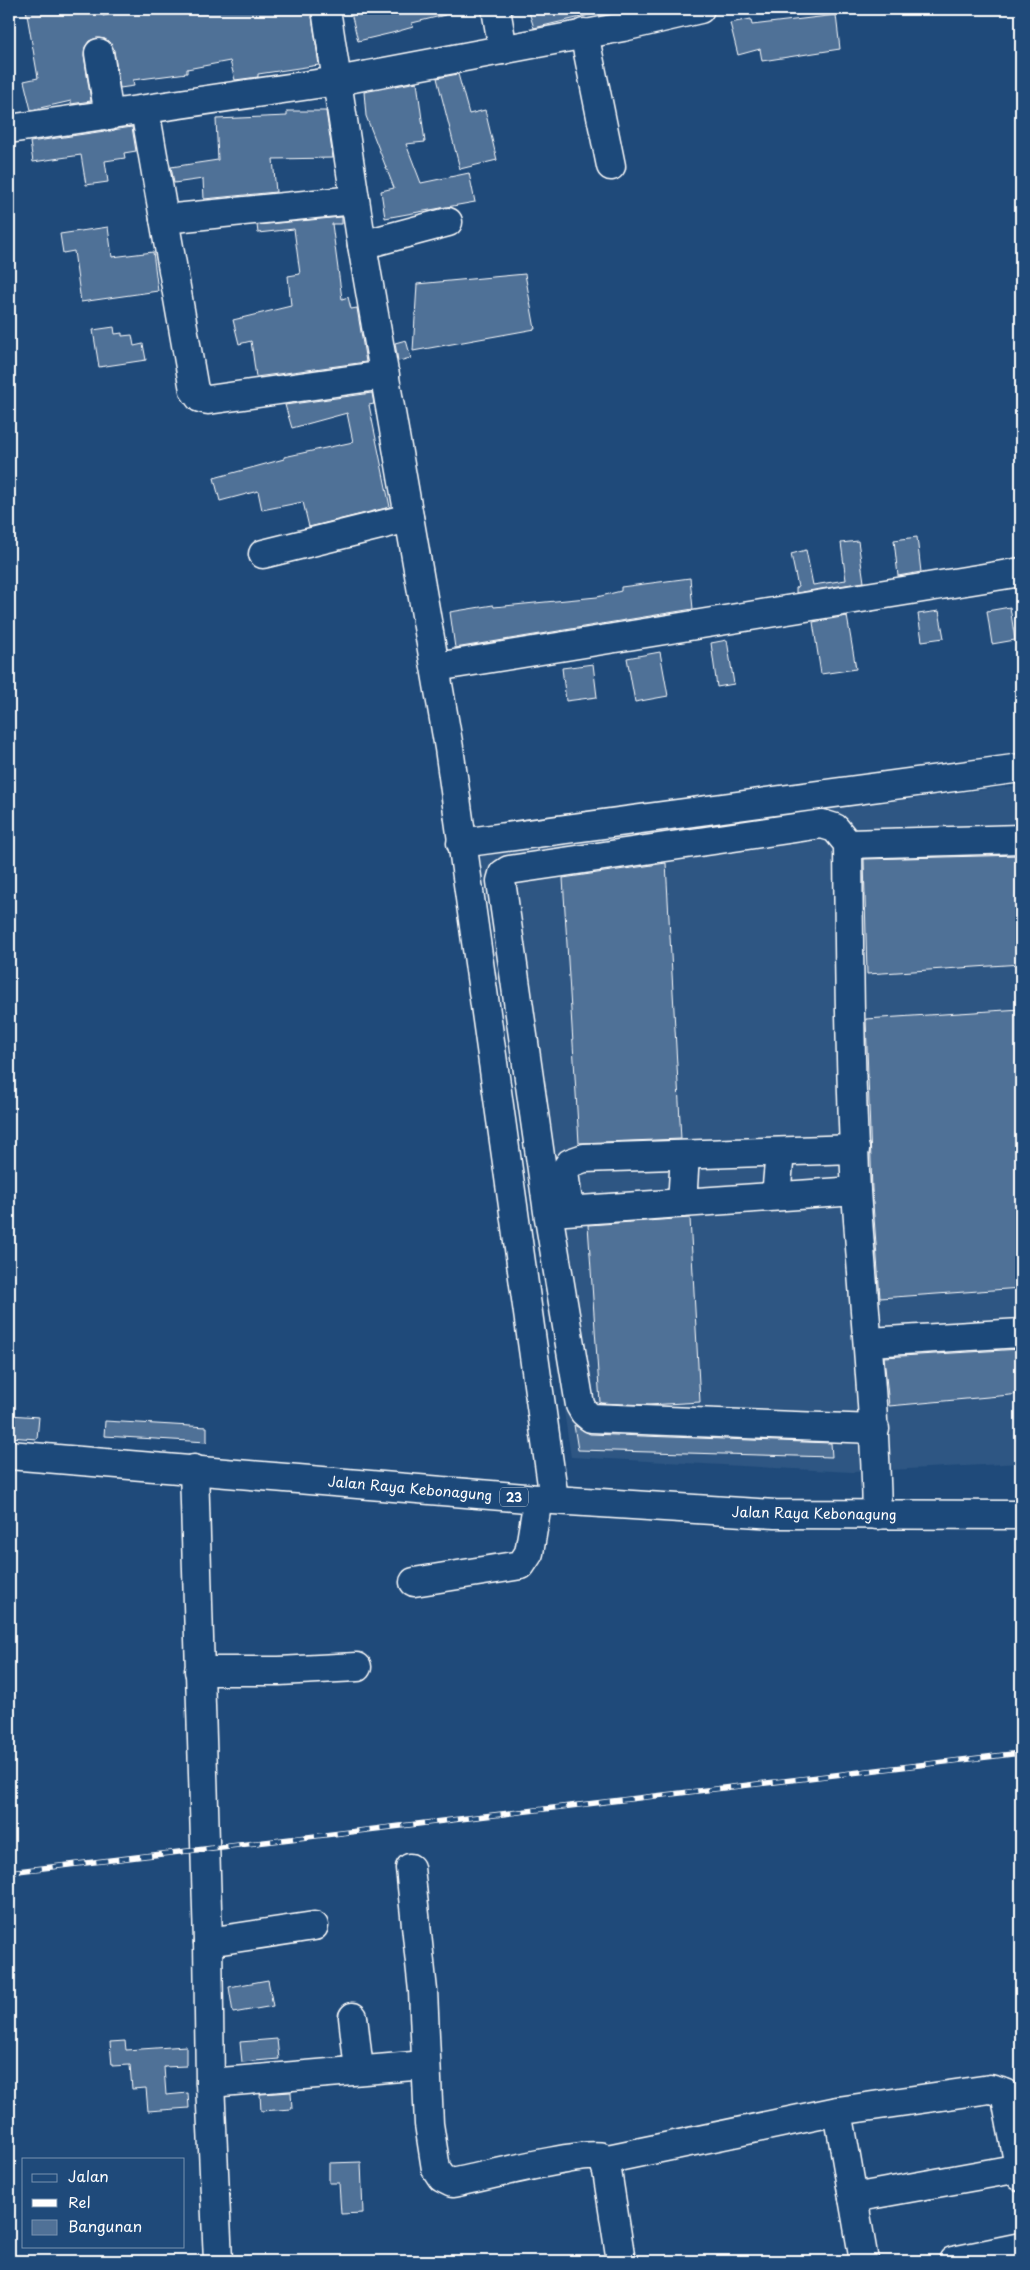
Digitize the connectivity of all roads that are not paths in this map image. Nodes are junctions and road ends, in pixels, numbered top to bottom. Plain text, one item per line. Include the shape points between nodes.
1 (326, 9) edge
2 (496, 9) edge
3 (700, 9) edge
4 (584, 33) junction
5 (502, 50) junction
6 (99, 53) dead end
7 (337, 81) junction
8 (145, 110) junction
9 (109, 116) junction
10 (10, 123) edge
11 (611, 166) dead end
12 (355, 200) junction
13 (164, 219) junction
14 (448, 222) dead end
15 (362, 245) junction
16 (384, 375) junction
17 (409, 518) junction
18 (264, 554) dead end
19 (1021, 572) edge
20 (436, 667) junction
21 (1021, 768) edge
22 (1021, 838) edge
23 (461, 844) junction
24 (848, 844) junction
25 (856, 1149) junction
26 (780, 1152) junction
27 (685, 1155) junction
28 (856, 1191) junction
29 (776, 1196) junction
30 (682, 1202) junction
31 (559, 1211) junction
32 (1021, 1333) edge
33 (869, 1342) junction
34 (875, 1428) junction
35 (9, 1455) edge
36 (194, 1469) junction
37 (546, 1499) junction
38 (1021, 1514) edge
39 (877, 1516) junction
40 (414, 1582) dead end
41 (357, 1668) dead end
42 (198, 1670) junction
43 (410, 1868) dead end
44 (314, 1926) dead end
45 (208, 1942) junction
46 (353, 2017) dead end
47 (425, 2065) junction
48 (359, 2070) junction
49 (210, 2083) junction
50 (838, 2111) junction
51 (603, 2160) junction
52 (1020, 2173) edge
53 (853, 2198) junction
54 (1021, 2247) edge
55 (218, 2261) edge
56 (621, 2261) edge
57 (864, 2261) edge
58 (953, 2261) edge

1 - 7 main road
2 - 5 main road
3 - 4 main road
4 - 5 main road
4 - 11 main road
5 - 7 main road
6 - 9 main road
7 - 8 main road
7 - 12 main road
8 - 9 main road
8 - 13 main road
9 - 10 main road
12 - 13 main road
12 - 15 main road
13 - 16 main road via 194,390 200,398 208,400
14 - 15 main road
15 - 16 main road
16 - 17 main road
17 - 18 main road
17 - 20 main road
19 - 20 main road
20 - 23 main road
21 - 23 main road
22 - 24 main road
23 - 37 main road
24 - 25 main road via 849,1035
24 - 31 main road via 835,828 822,824 509,870 503,874 501,881
25 - 26 main road
25 - 28 main road
26 - 27 main road
26 - 29 main road
27 - 30 main road
27 - 31 main road via 584,1158 570,1163 564,1172
28 - 29 main road
28 - 33 main road
29 - 30 main road
30 - 31 main road
31 - 34 main road via 580,1406 591,1418
32 - 33 main road
33 - 34 main road
34 - 39 main road
35 - 36 main road, Jalan Raya Kebonagung / 23
36 - 37 main road, Jalan Raya Kebonagung / 23
36 - 42 main road
37 - 39 main road, Jalan Raya Kebonagung / 23 via 776,1514
37 - 40 main road via 529,1553 521,1565
38 - 39 main road, Jalan Raya Kebonagung / 23
41 - 42 main road
42 - 45 main road
43 - 47 main road via 423,1991
44 - 45 main road
45 - 49 main road
46 - 48 main road
47 - 48 main road
47 - 51 main road via 428,2124 436,2169 442,2178 452,2183 560,2161 596,2156
48 - 49 main road
49 - 55 main road
50 - 51 main road
50 - 52 main road via 990,2089 1005,2093
50 - 53 main road
51 - 56 main road
52 - 53 main road
53 - 57 main road
54 - 58 main road

